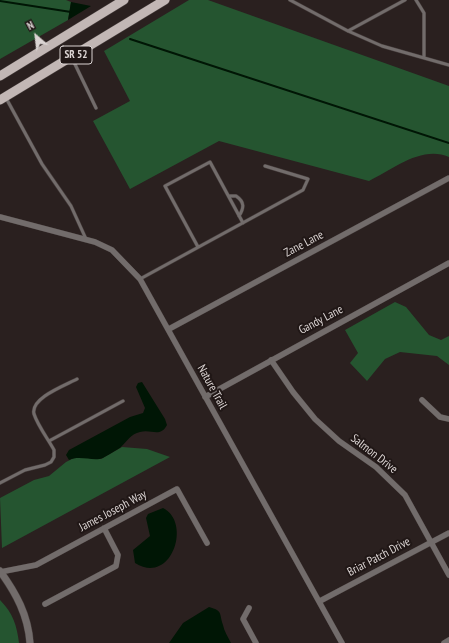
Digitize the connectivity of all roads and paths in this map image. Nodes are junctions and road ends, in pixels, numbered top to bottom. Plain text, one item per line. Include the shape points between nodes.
1 (124, 0) edge
2 (165, 0) edge
3 (290, 0) edge
4 (405, 0) edge
5 (416, 0) edge
6 (348, 31) junction
7 (424, 57) junction
8 (72, 58) junction
9 (449, 65) edge
10 (0, 76) edge
11 (3, 98) edge
12 (96, 108) dead end
13 (265, 166) dead end
14 (449, 178) edge
15 (229, 196) junction
16 (240, 216) junction
17 (0, 217) edge
18 (243, 223) junction
19 (86, 239) junction
20 (198, 247) junction
21 (449, 263) edge
22 (140, 279) junction
23 (169, 329) junction
24 (271, 360) junction
25 (77, 379) dead end
26 (205, 397) junction
27 (422, 400) dead end
28 (124, 401) dead end
29 (449, 419) edge
30 (49, 441) junction
31 (0, 483) edge
32 (104, 528) junction
33 (449, 533) edge
34 (431, 542) junction
35 (207, 543) dead end
36 (0, 570) edge
37 (449, 575) edge
38 (320, 601) junction
39 (45, 604) dead end
40 (249, 608) dead end
41 (449, 640) edge
42 (30, 643) edge
43 (256, 643) edge
44 (342, 643) edge
45 (444, 643) edge

1 - 10 main road, SR 52
2 - 8 main road, SR 52
3 - 6 lane
4 - 6 lane
5 - 7 lane via 424,13
6 - 7 lane via 382,46
7 - 9 lane
8 - 11 main road, SR 52
8 - 12 lane
11 - 19 lane via 42,164 71,206
13 - 18 lane via 308,179 303,190
14 - 23 street, Zane Lane
15 - 16 lane
15 - 16 lane via 236,196 242,202 243,210
15 - 20 lane via 210,162 165,186
16 - 18 lane
17 - 19 street, Nature Trail
18 - 20 lane
19 - 22 street, Nature Trail via 112,250
20 - 22 lane
21 - 24 street, Gandy Lane
22 - 23 street, Nature Trail
23 - 26 street, Nature Trail
24 - 26 street, Gandy Lane
24 - 34 street, Salmon Drive via 315,419 339,441 376,467 405,495
25 - 30 lane via 42,398 35,405 34,415
26 - 38 street, Nature Trail
27 - 29 street via 440,417
28 - 30 lane
30 - 31 lane via 54,456 51,462 25,470
32 - 35 street, James Joseph Way via 178,489
32 - 36 street, James Joseph Way via 36,565
32 - 39 street via 118,555 116,566
33 - 34 street, Briar Patch Drive
34 - 37 street, Salmon Drive
34 - 38 street, Briar Patch Drive
36 - 42 street via 23,610 29,628
38 - 44 street, Nature Trail
40 - 43 street via 243,619
41 - 45 street

